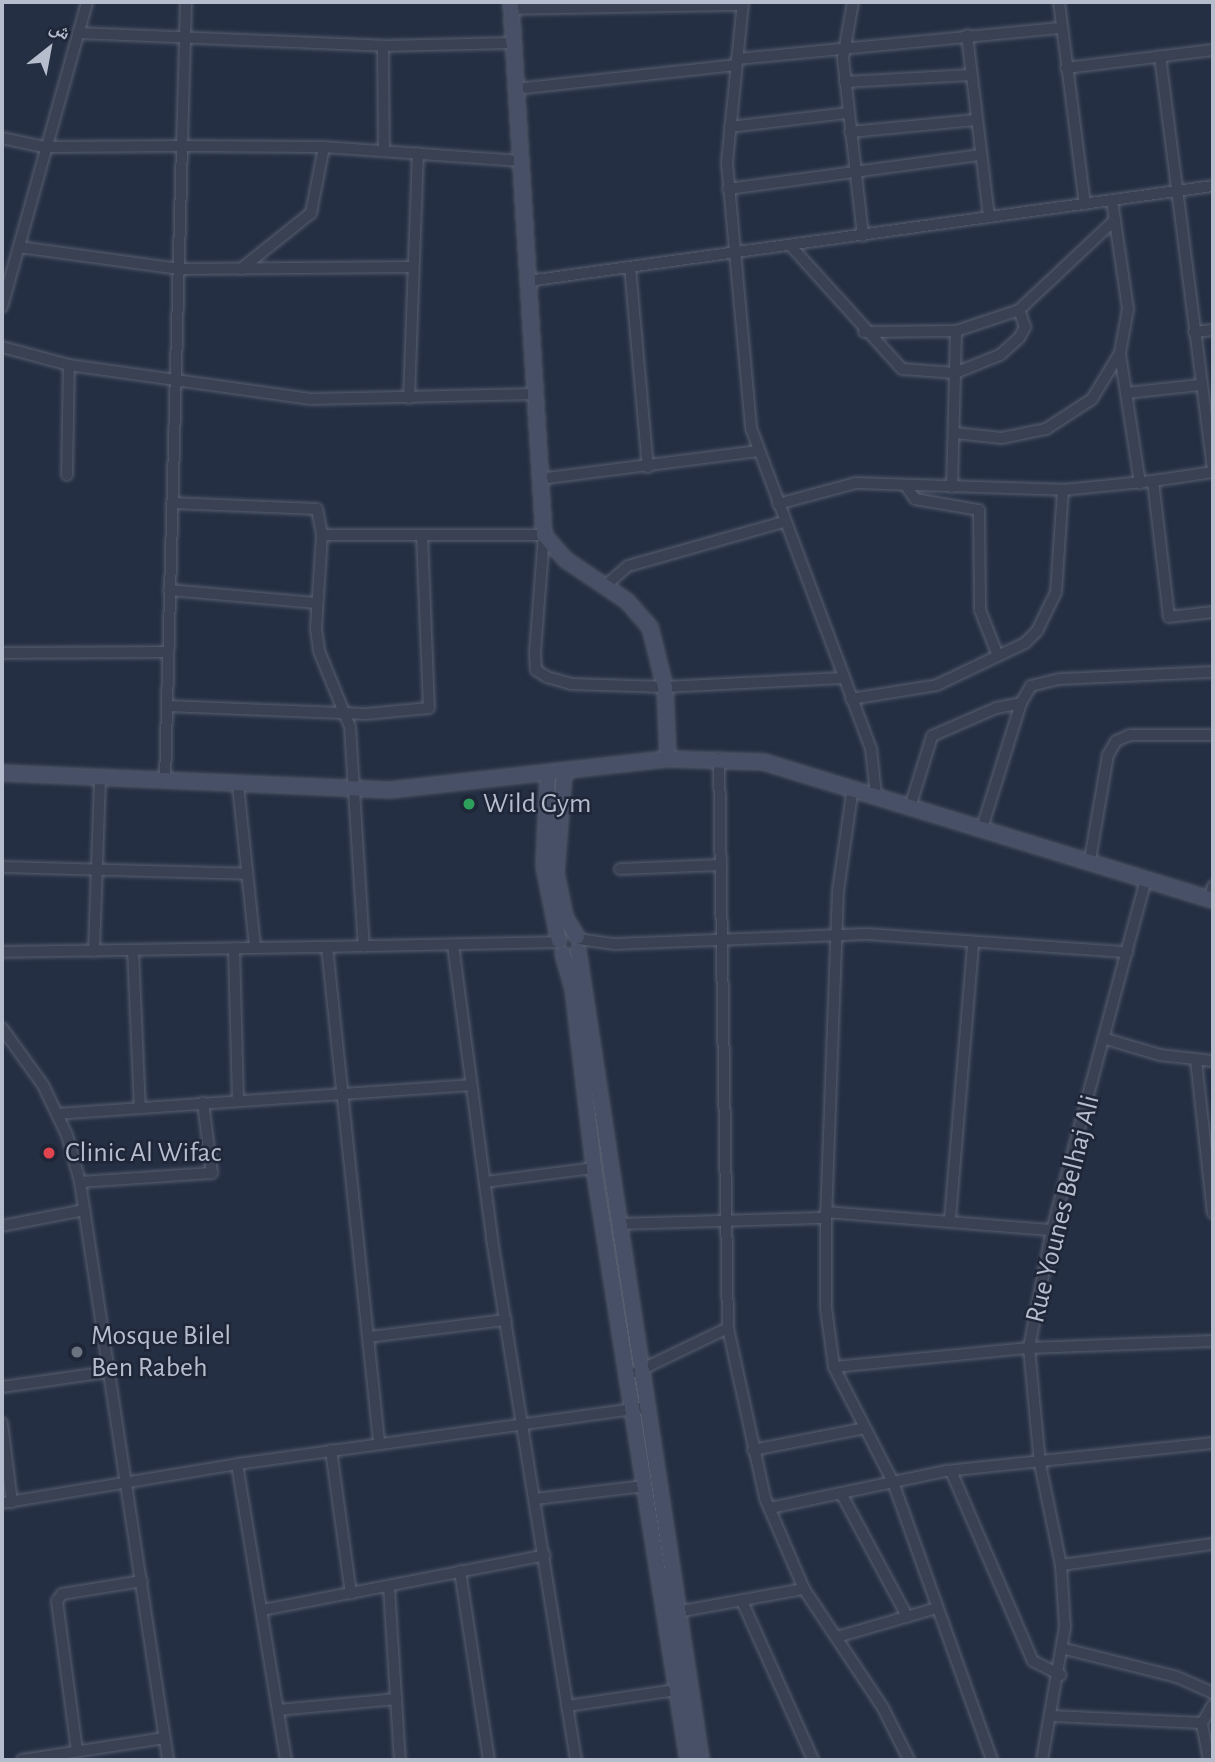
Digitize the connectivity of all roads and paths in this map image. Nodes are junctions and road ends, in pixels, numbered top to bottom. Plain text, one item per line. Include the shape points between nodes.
1 (87, 2) edge
2 (186, 2) edge
3 (853, 2) edge
4 (1059, 2) edge
5 (743, 3) edge
6 (511, 5) edge
7 (1060, 28) junction
8 (78, 33) junction
9 (967, 35) junction
10 (185, 38) junction
11 (513, 43) junction
12 (383, 46) junction
13 (845, 50) junction
14 (1213, 50) edge
15 (1160, 56) junction
16 (736, 62) junction
17 (1066, 68) junction
18 (970, 75) junction
19 (845, 82) junction
20 (516, 89) junction
21 (848, 113) junction
22 (975, 120) junction
23 (730, 127) junction
24 (850, 132) junction
25 (2, 138) edge
26 (182, 146) junction
27 (44, 147) junction
28 (324, 147) junction
29 (384, 151) junction
30 (418, 153) junction
31 (979, 155) junction
32 (522, 161) junction
33 (853, 169) junction
34 (1213, 186) edge
35 (728, 189) junction
36 (1176, 192) junction
37 (1112, 200) junction
38 (1085, 204) junction
39 (989, 216) junction
40 (1115, 220) junction
41 (863, 236) junction
42 (790, 245) junction
43 (19, 247) junction
44 (734, 253) junction
45 (2, 255) edge
46 (15, 260) junction
47 (413, 267) junction
48 (629, 267) junction
49 (180, 269) junction
50 (241, 269) junction
51 (528, 281) junction
52 (2, 307) edge
53 (1018, 310) junction
54 (1213, 330) edge
55 (956, 331) junction
56 (864, 332) junction
57 (1194, 332) junction
58 (2, 347) edge
59 (1120, 353) junction
60 (69, 365) junction
61 (955, 373) junction
62 (176, 383) junction
63 (1200, 385) junction
64 (1126, 393) junction
65 (536, 394) junction
66 (409, 398) junction
67 (955, 433) junction
68 (758, 452) junction
69 (648, 467) junction
70 (1213, 469) edge
71 (67, 475) dead end
72 (539, 480) junction
73 (1153, 481) junction
74 (1140, 483) junction
75 (906, 486) junction
76 (952, 487) junction
77 (1063, 491) junction
78 (172, 503) junction
79 (778, 505) junction
80 (784, 522) junction
81 (322, 536) junction
82 (544, 536) junction
83 (422, 537) junction
84 (605, 586) junction
85 (169, 590) junction
86 (316, 603) junction
87 (1213, 612) edge
88 (167, 652) junction
89 (2, 653) edge
90 (998, 656) junction
91 (1213, 672) edge
92 (842, 678) junction
93 (665, 687) junction
94 (851, 699) junction
95 (1021, 703) junction
96 (167, 706) junction
97 (346, 711) junction
98 (1213, 735) edge
99 (719, 758) junction
100 (668, 759) junction
101 (2, 773) edge
102 (564, 774) junction
103 (548, 775) junction
104 (100, 777) junction
105 (164, 781) junction
106 (238, 785) junction
107 (853, 787) junction
108 (356, 790) junction
109 (876, 794) junction
110 (911, 804) junction
111 (983, 825) junction
112 (1090, 860) junction
113 (720, 866) junction
114 (2, 867) edge
115 (97, 867) junction
116 (620, 869) dead end
117 (247, 874) junction
118 (1146, 878) junction
119 (1212, 895) edge
120 (837, 935) junction
121 (721, 940) junction
122 (578, 944) junction
123 (453, 945) junction
124 (973, 946) junction
125 (327, 947) junction
126 (364, 947) junction
127 (561, 947) junction
128 (234, 948) junction
129 (255, 948) junction
130 (133, 950) junction
131 (94, 951) junction
132 (2, 952) edge
133 (1127, 952) junction
134 (2, 1028) edge
135 (1106, 1040) junction
136 (1196, 1060) junction
137 (1213, 1061) edge
138 (471, 1085) junction
139 (346, 1091) junction
140 (238, 1100) junction
141 (203, 1103) junction
142 (140, 1108) junction
143 (57, 1114) junction
144 (594, 1168) junction
145 (80, 1182) junction
146 (485, 1182) junction
147 (84, 1210) junction
148 (1213, 1213) edge
149 (826, 1214) junction
150 (726, 1219) junction
151 (950, 1219) junction
152 (618, 1224) junction
153 (2, 1226) edge
154 (1052, 1230) junction
155 (506, 1320) junction
156 (728, 1328) junction
157 (369, 1337) junction
158 (1213, 1341) edge
159 (1029, 1348) junction
160 (834, 1367) junction
161 (108, 1372) junction
162 (633, 1373) junction
163 (2, 1388) edge
164 (638, 1408) junction
165 (2, 1423) edge
166 (523, 1423) junction
167 (865, 1428) junction
168 (1213, 1443) edge
169 (379, 1444) junction
170 (331, 1450) junction
171 (753, 1450) junction
172 (237, 1464) junction
173 (1040, 1464) junction
174 (951, 1471) junction
175 (893, 1482) junction
176 (129, 1483) junction
177 (644, 1486) junction
178 (841, 1493) junction
179 (535, 1499) junction
180 (7, 1503) edge
181 (770, 1508) junction
182 (1213, 1544) edge
183 (545, 1555) junction
184 (1061, 1565) junction
185 (460, 1571) junction
186 (142, 1581) junction
187 (389, 1587) junction
188 (804, 1589) junction
189 (351, 1594) junction
190 (742, 1601) junction
191 (937, 1608) junction
192 (263, 1610) junction
193 (677, 1612) junction
194 (906, 1616) junction
195 (837, 1637) junction
196 (1065, 1649) junction
197 (1061, 1675) junction
198 (677, 1690) junction
199 (1213, 1693) edge
200 (396, 1699) junction
201 (1213, 1705) edge
202 (567, 1706) junction
203 (278, 1710) junction
204 (1052, 1716) junction
205 (1202, 1723) junction
206 (164, 1738) junction
207 (77, 1751) junction
208 (22, 1760) edge
209 (168, 1760) edge
210 (286, 1760) edge
211 (400, 1760) edge
212 (489, 1760) edge
213 (576, 1760) edge
214 (688, 1760) edge
215 (701, 1760) edge
216 (813, 1760) edge
217 (909, 1760) edge
218 (992, 1760) edge
219 (1042, 1760) edge
220 (1209, 1760) edge

1 - 8 street
2 - 10 street
3 - 13 street
4 - 7 street
5 - 6 street
5 - 16 street
6 - 11 main road
7 - 9 street
7 - 17 street
8 - 10 street
8 - 27 street
9 - 13 street
9 - 18 street
10 - 12 street
10 - 26 street
11 - 12 street
11 - 20 main road
12 - 29 street
13 - 16 street
13 - 19 street
14 - 15 street
15 - 17 street
15 - 36 street
16 - 20 street
16 - 23 street
17 - 38 street
18 - 19 street
18 - 22 street
19 - 21 street
20 - 32 main road
21 - 23 street
21 - 24 street
22 - 24 street
22 - 31 street
23 - 35 street
24 - 33 street
25 - 27 street
26 - 27 street
26 - 28 street
26 - 49 street
27 - 43 street
28 - 29 street
28 - 50 street via 311,213
29 - 30 street
30 - 32 street
30 - 47 street
31 - 33 street
31 - 39 street
32 - 51 main road
33 - 35 street
33 - 41 street
34 - 36 street
35 - 44 street
36 - 37 street
36 - 57 street
37 - 38 street
37 - 40 street
38 - 39 street
39 - 41 street
40 - 53 street
40 - 59 street via 1128,309
41 - 42 street
42 - 44 street
42 - 56 street
43 - 46 street
43 - 49 street
44 - 48 street
44 - 68 street
45 - 46 street
46 - 52 street
47 - 50 street
47 - 66 street
48 - 51 street
48 - 69 street
49 - 50 street
49 - 62 street
51 - 65 main road
53 - 55 street
53 - 61 street via 1025,327 1019,338 1000,355
54 - 57 street
55 - 56 street
55 - 61 street
56 - 61 street via 902,369
57 - 63 street
58 - 60 street
59 - 64 street
59 - 67 street via 1093,399 1065,420 1002,438
60 - 62 street
60 - 71 street
61 - 67 street
62 - 66 street via 312,399
62 - 78 street
63 - 64 street
63 - 70 street
64 - 74 street
65 - 66 street
65 - 72 main road
67 - 76 street
68 - 69 street
68 - 79 street
69 - 72 street
70 - 73 street
72 - 82 main road
73 - 74 street
73 - 87 street via 1169,617
74 - 77 street
75 - 76 street
75 - 79 street via 826,487
75 - 90 street via 915,499 973,507 982,516 980,610
76 - 77 street
77 - 90 street via 1056,592 1037,631
78 - 81 street via 313,506
78 - 85 street
79 - 80 street
80 - 84 street via 628,566
80 - 92 street
81 - 83 street
81 - 86 street
82 - 83 street
82 - 84 main road via 566,560
82 - 93 street via 536,670 571,684
83 - 97 street via 429,708 366,714
84 - 93 main road via 650,627
85 - 86 street
85 - 88 street
86 - 97 street via 319,651
88 - 89 street
88 - 96 street
90 - 94 street via 917,692
91 - 95 street via 1060,679 1031,686
92 - 93 street
92 - 94 street
93 - 100 main road
94 - 109 street via 876,769
95 - 110 street via 996,708 932,736
95 - 111 street
96 - 97 street
96 - 105 street
97 - 108 street
98 - 112 street via 1130,735 1116,741 1108,755
99 - 100 main road
99 - 107 main road via 764,762
99 - 113 street
100 - 102 main road
101 - 104 main road
102 - 103 main road
102 - 122 main road via 556,873 565,916
103 - 108 main road
103 - 127 main road via 544,866
104 - 105 main road
104 - 115 street
105 - 106 main road
106 - 108 main road
106 - 117 street
107 - 109 main road
107 - 120 street
108 - 126 street
109 - 110 main road
110 - 111 main road
111 - 112 main road
112 - 118 main road
113 - 116 street
113 - 121 street
114 - 115 street
115 - 117 street
115 - 131 street
117 - 129 street
118 - 119 main road
118 - 133 street, Rue Younes Belhaj Ali
120 - 121 street
120 - 124 street
120 - 149 street
121 - 122 street
121 - 150 street
122 - 127 main road
122 - 152 main road
123 - 126 street
123 - 127 street
123 - 138 street
124 - 133 street
124 - 151 street
125 - 126 street
125 - 129 street
125 - 139 street
127 - 144 main road via 573,988
128 - 129 street
128 - 130 street
128 - 140 street
130 - 131 street
130 - 142 street
131 - 132 street
133 - 135 street, Rue Younes Belhaj Ali
134 - 143 street
135 - 136 street
135 - 154 street, Rue Younes Belhaj Ali
136 - 137 street
136 - 148 street
138 - 139 street
138 - 146 street
139 - 140 street
139 - 157 street
140 - 141 street
141 - 142 street
141 - 145 street via 212,1173
142 - 143 street
143 - 145 street
144 - 146 street
144 - 162 main road
145 - 147 street
146 - 155 street
147 - 153 street
147 - 161 street
149 - 150 street
149 - 151 street
149 - 160 street via 826,1308
150 - 152 street
150 - 156 street
151 - 154 street
152 - 162 main road
154 - 159 street, Rue Younes Belhaj Ali
155 - 157 street
155 - 166 street
156 - 162 street
156 - 171 street
157 - 169 street
158 - 159 street
159 - 160 street
159 - 173 street, Rue Younes Belhaj Ali
160 - 167 street
161 - 163 street
161 - 176 street
162 - 164 main road
164 - 166 street
164 - 177 main road
164 - 193 main road
165 - 180 street
166 - 169 street
166 - 179 street
167 - 171 street
167 - 175 street
168 - 173 street
169 - 170 street
170 - 172 street
170 - 189 street
171 - 181 street
172 - 176 street
172 - 192 street
173 - 174 street
173 - 184 street, Rue Younes Belhaj Ali
174 - 175 street
174 - 197 street via 1033,1661
175 - 178 street
175 - 191 street
176 - 180 street
176 - 186 street
177 - 179 street
177 - 198 main road
178 - 181 street
178 - 194 street
179 - 183 street
181 - 188 street
182 - 184 street
183 - 185 street
183 - 202 street
184 - 196 street, Rue Younes Belhaj Ali
185 - 187 street
185 - 212 street
186 - 206 street
186 - 207 street via 62,1594 57,1601
187 - 189 street
187 - 200 street
188 - 190 street
188 - 195 street
189 - 192 street
190 - 193 street
190 - 216 street
191 - 194 street
191 - 218 street
192 - 203 street
193 - 215 main road
194 - 195 street
195 - 217 street
196 - 197 street, Rue Younes Belhaj Ali
196 - 199 street via 1177,1677
197 - 204 street, Rue Younes Belhaj Ali
198 - 202 street
198 - 214 main road
200 - 203 street
200 - 211 street
201 - 205 street
202 - 213 street
203 - 210 street
204 - 205 street
204 - 219 street, Rue Younes Belhaj Ali
205 - 220 street
206 - 207 street
206 - 209 street
207 - 208 street

